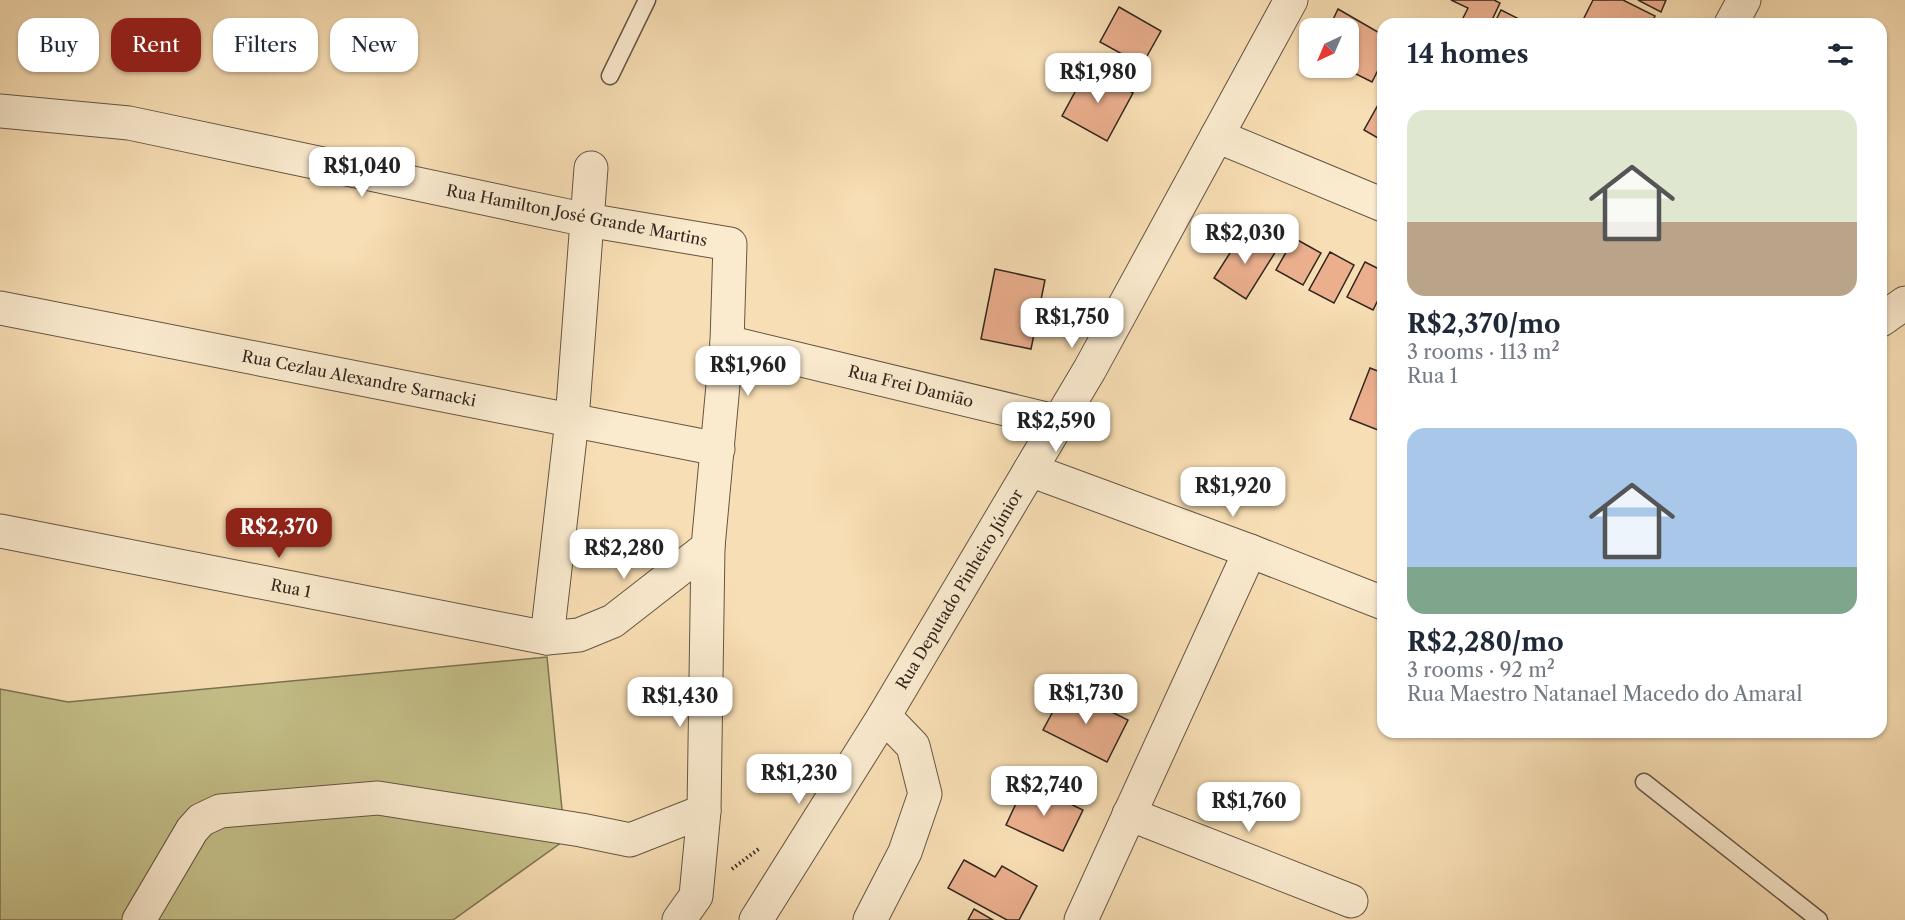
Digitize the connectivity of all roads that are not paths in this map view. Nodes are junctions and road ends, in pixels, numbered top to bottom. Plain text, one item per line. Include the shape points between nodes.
1 (647, 0) edge
2 (1291, 0) edge
3 (1744, 0) edge
4 (1734, 18) edge
5 (610, 76) dead end
6 (0, 111) edge
7 (1217, 136) junction
8 (591, 168) dead end
9 (1377, 203) edge
10 (587, 220) junction
11 (1905, 303) edge
12 (0, 308) edge
13 (1887, 316) edge
14 (727, 342) junction
15 (572, 420) junction
16 (1059, 422) junction
17 (718, 449) junction
18 (1030, 470) junction
19 (0, 531) edge
20 (708, 547) junction
21 (1250, 551) junction
22 (1377, 601) edge
23 (547, 638) junction
24 (884, 716) junction
25 (1644, 782) dead end
26 (704, 811) junction
27 (1129, 814) junction
28 (1351, 901) dead end
29 (139, 920) edge
30 (679, 920) edge
31 (756, 920) edge
32 (870, 920) edge
33 (1081, 920) edge
34 (1819, 920) edge

1 - 5 lane
2 - 7 street, Rua Deputado Pinheiro Júnior
3 - 4 street
6 - 10 street, Rua Hamilton José Grande Martins via 129,123
7 - 9 street
7 - 16 street, Rua Deputado Pinheiro Júnior
8 - 10 street
10 - 14 street, Rua Hamilton José Grande Martins via 730,244
10 - 15 street
11 - 13 street
12 - 15 street, Rua Cezlau Alexandre Sarnacki
14 - 16 street, Rua Frei Damião
14 - 17 street
15 - 17 street, Rua Cezlau Alexandre Sarnacki
15 - 23 street
16 - 18 street, Rua Deputado Pinheiro Júnior
17 - 20 street
18 - 21 street
18 - 24 street, Rua Deputado Pinheiro Júnior
19 - 23 street, Rua 1
20 - 23 street, Rua 1 via 613,621 579,634
20 - 26 street
21 - 22 street
21 - 27 street
24 - 31 street, Rua Deputado Pinheiro Júnior
24 - 32 street via 912,746 925,794 904,852
25 - 34 lane
26 - 29 street via 630,840 378,798 220,811 201,820 192,830
26 - 30 street via 696,896
27 - 28 street
27 - 33 street

